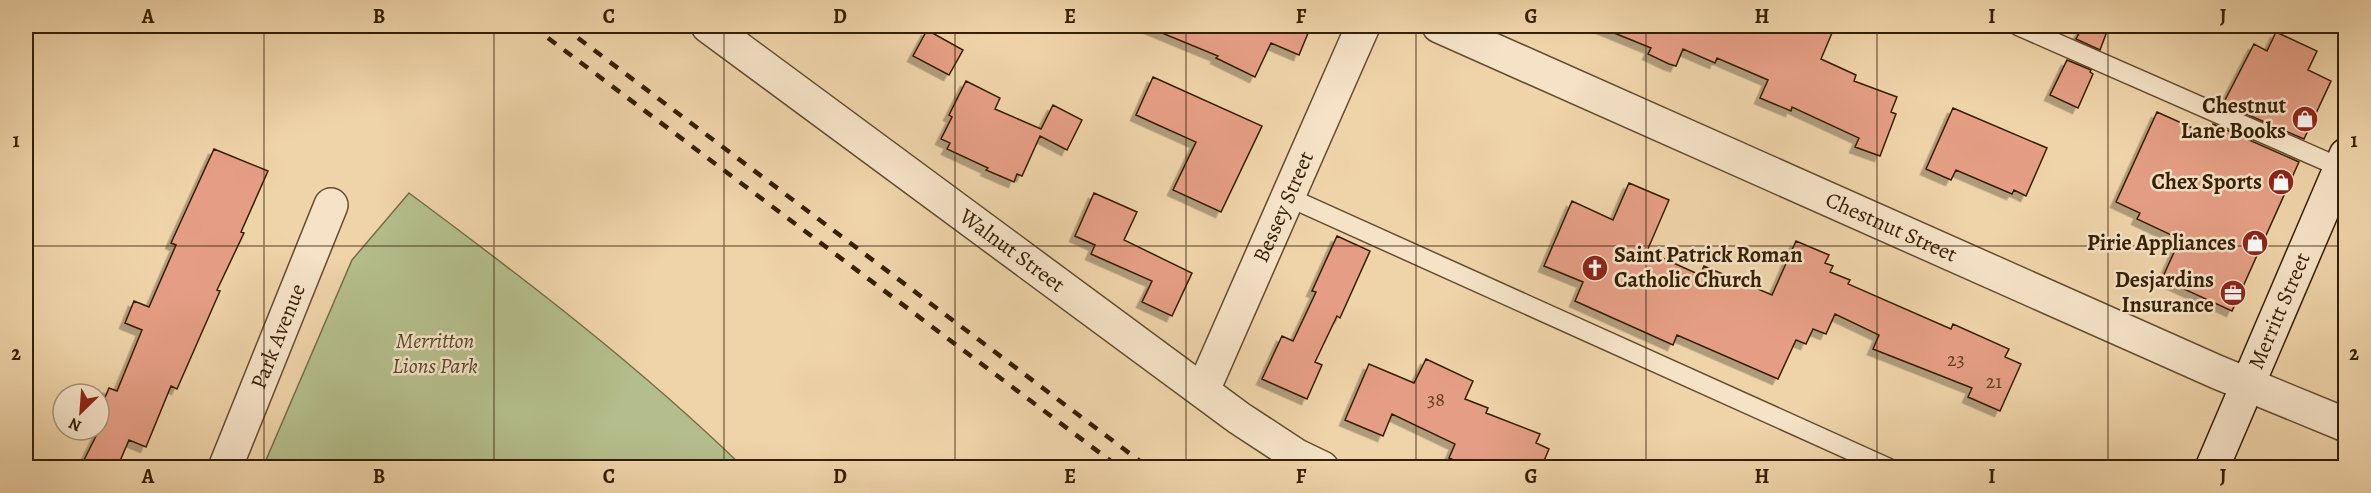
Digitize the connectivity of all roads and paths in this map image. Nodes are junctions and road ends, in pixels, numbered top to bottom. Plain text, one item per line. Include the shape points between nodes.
1 (708, 26) edge
2 (1363, 26) edge
3 (1439, 26) edge
4 (2018, 26) edge
5 (2344, 164) edge
6 (1288, 197) junction
7 (331, 205) dead end
8 (2248, 386) junction
9 (1203, 390) junction
10 (2346, 425) edge
11 (225, 468) edge
12 (1322, 468) edge
13 (1889, 468) edge
14 (2212, 468) edge

1 - 9 street, Walnut Street
2 - 6 street, Bessey Street
3 - 8 street, Chestnut Street
4 - 5 lane
5 - 8 street, Merritt Street
6 - 9 street, Bessey Street
6 - 13 lane
7 - 11 street, Park Avenue
8 - 10 street, Chestnut Street
8 - 14 street, Merritt Street
9 - 12 street, Walnut Street via 1263,435

